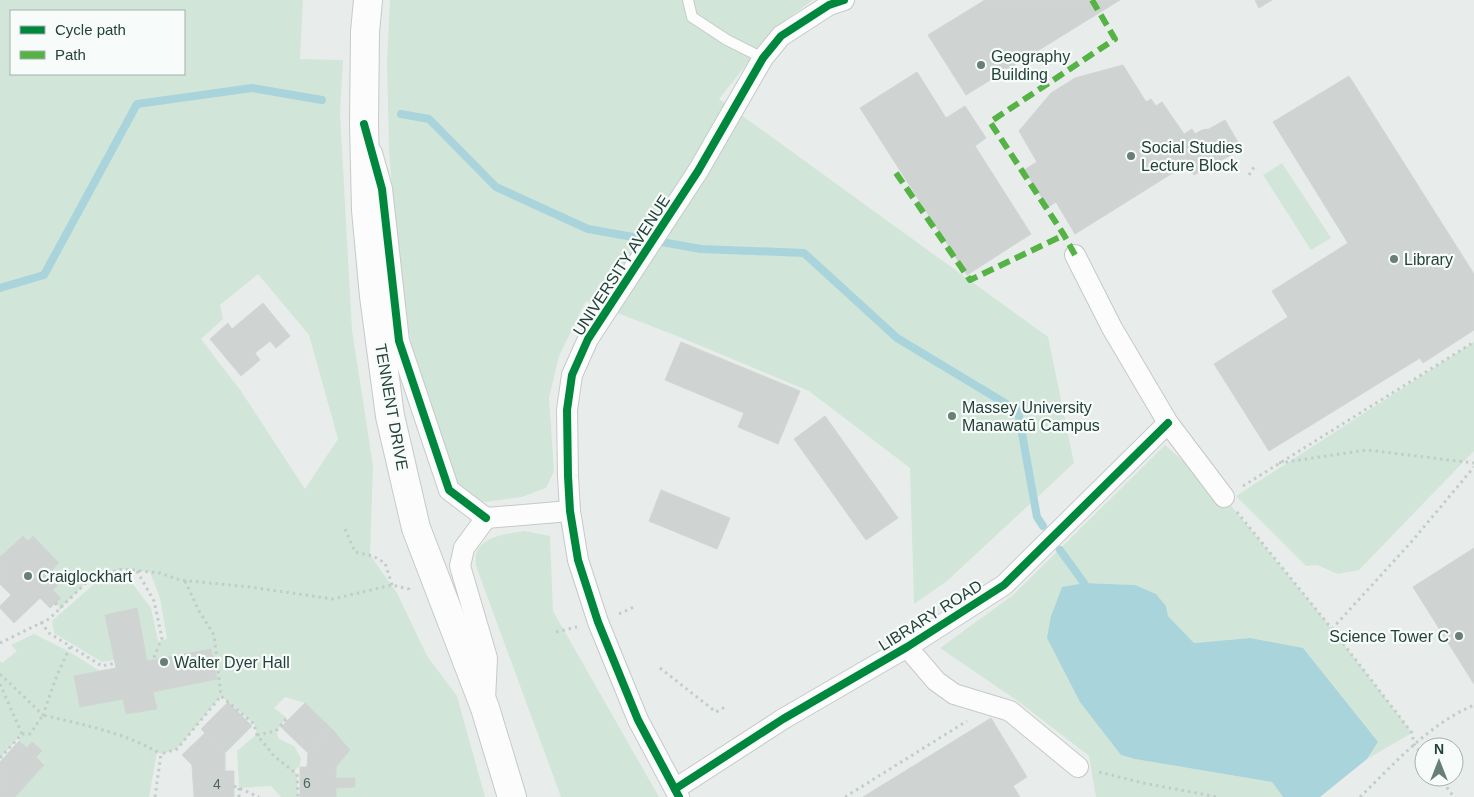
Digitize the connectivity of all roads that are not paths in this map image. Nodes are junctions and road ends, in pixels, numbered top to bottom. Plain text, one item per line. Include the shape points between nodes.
1 (368, 0) edge
2 (688, 0) edge
3 (832, 2) edge
4 (763, 58) junction
5 (364, 124) junction
6 (1075, 255) dead end
7 (1168, 422) junction
8 (1224, 497) road end
9 (570, 511) junction
10 (486, 518) junction
11 (907, 646) junction
12 (485, 708) junction
13 (1078, 767) road end
14 (677, 793) edge
15 (512, 797) edge

1 - 5 main road, TENNENT DRIVE
2 - 4 lane via 692,17
3 - 4 street, UNIVERSITY AVENUE via 781,36
4 - 9 street, UNIVERSITY AVENUE via 698,171 588,339 572,376 567,410
5 - 10 street via 382,189 399,341 449,490
5 - 12 main road, TENNENT DRIVE via 371,267 390,416 416,528
6 - 7 street via 1112,328
7 - 8 street
7 - 11 street, LIBRARY ROAD via 1004,585
9 - 10 street
9 - 14 street, UNIVERSITY AVENUE via 578,560 598,622 638,720
10 - 12 street via 464,548 460,566 487,658
11 - 13 street via 936,681 954,694 1010,711
11 - 14 street, LIBRARY ROAD via 783,720
12 - 15 main road, TENNENT DRIVE

